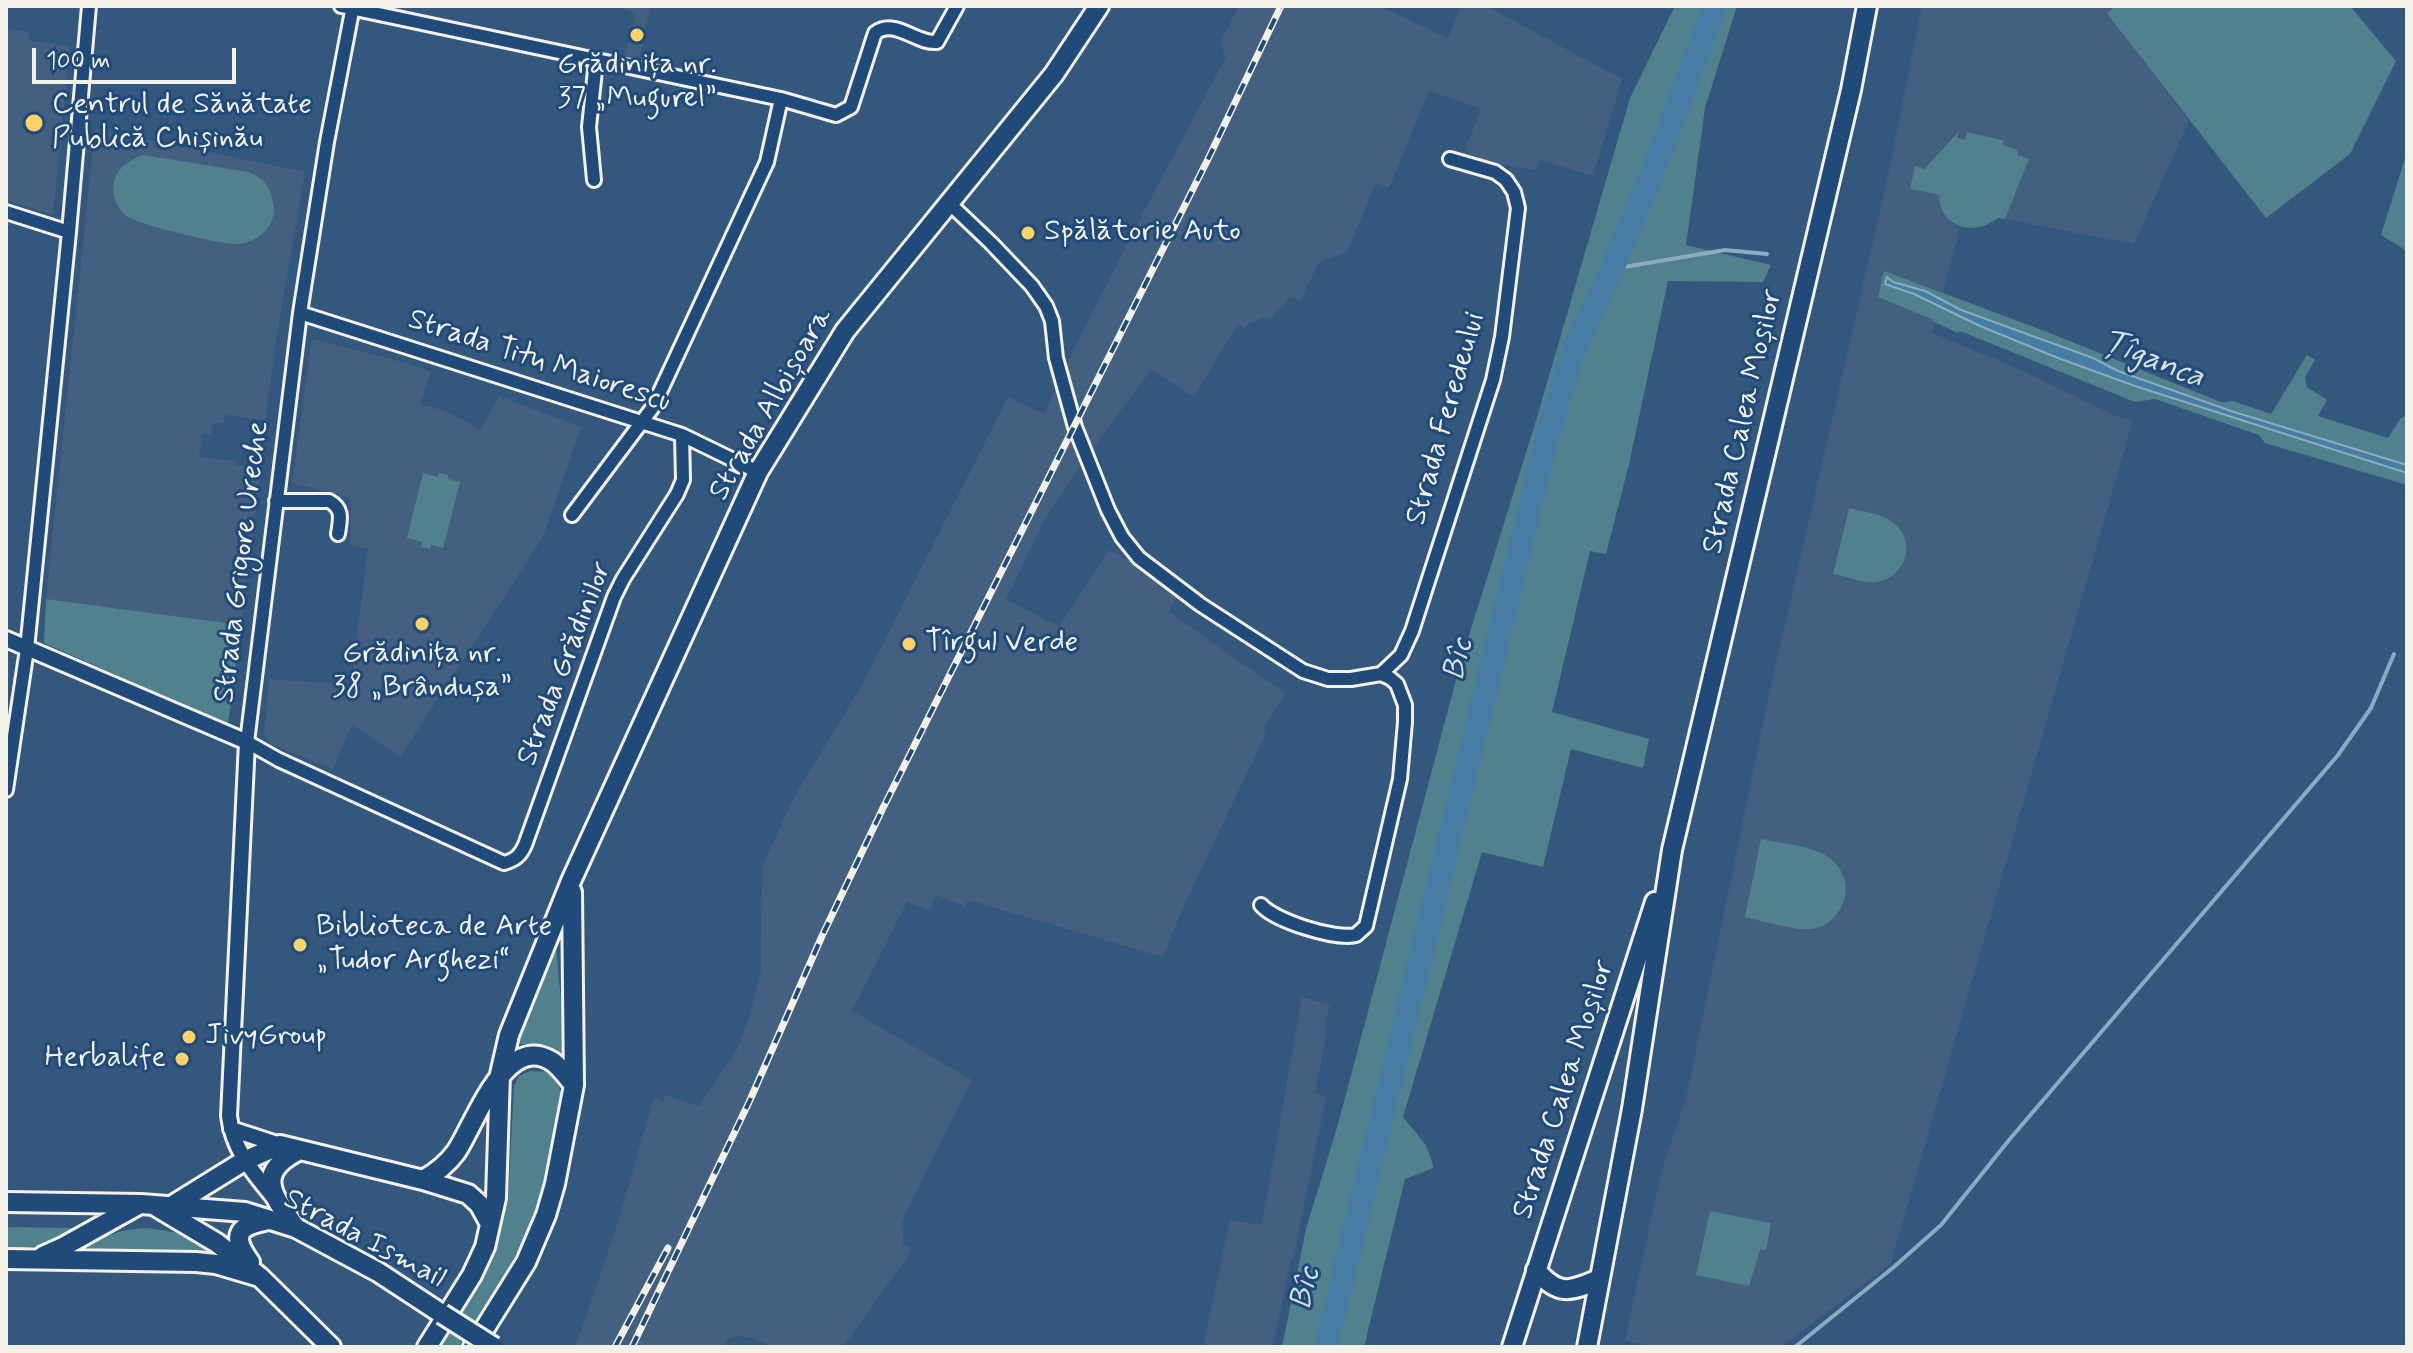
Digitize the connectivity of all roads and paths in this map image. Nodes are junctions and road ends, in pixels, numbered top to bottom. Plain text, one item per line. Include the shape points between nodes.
1 (89, 6) edge
2 (957, 6) edge
3 (1099, 6) edge
4 (1867, 6) edge
5 (349, 7) edge
6 (596, 61) junction
7 (781, 99) junction
8 (1450, 159) dead end
9 (594, 180) dead end
10 (950, 204) junction
11 (6, 212) edge
12 (69, 232) junction
13 (300, 313) junction
14 (641, 422) junction
15 (682, 435) junction
16 (758, 472) junction
17 (276, 501) junction
18 (572, 515) dead end
19 (338, 534) dead end
20 (6, 639) edge
21 (27, 649) junction
22 (1381, 674) junction
23 (247, 742) junction
24 (6, 790) edge
25 (1672, 850) junction
26 (571, 881) junction
27 (1261, 905) dead end
28 (500, 1074) junction
29 (574, 1085) junction
30 (231, 1129) junction
31 (280, 1145) junction
32 (300, 1150) junction
33 (244, 1161) junction
34 (423, 1180) junction
35 (274, 1198) junction
36 (6, 1202) edge
37 (146, 1204) junction
38 (173, 1205) junction
39 (270, 1219) junction
40 (490, 1224) junction
41 (296, 1228) junction
42 (37, 1258) junction
43 (6, 1259) edge
44 (1536, 1270) junction
45 (260, 1277) junction
46 (1599, 1279) junction
47 (331, 1347) edge
48 (427, 1347) edge
49 (473, 1347) edge
50 (494, 1347) edge
51 (1512, 1347) edge
52 (1587, 1347) edge

1 - 12 street
2 - 7 street via 937,42 891,28 875,33 851,107 836,115
3 - 10 main road, Strada Albișoara via 1054,74
4 - 25 main road, Strada Calea Moșilor
5 - 6 street
5 - 13 street, Strada Grigore Ureche
6 - 7 street
6 - 9 street via 589,127
7 - 14 street via 767,162 653,407
8 - 22 street, Strada Feredeului via 1495,172 1514,192 1518,208 1508,298 1493,380 1412,631 1401,655
10 - 16 main road, Strada Albișoara via 845,331
10 - 22 street via 1046,306 1075,427 1108,510 1139,558 1303,671 1328,679
11 - 12 street
12 - 21 street
13 - 14 street, Strada Titu Maiorescu
13 - 17 street, Strada Grigore Ureche
14 - 15 street, Strada Titu Maiorescu
14 - 18 street
15 - 16 street, Strada Titu Maiorescu
15 - 23 street, Strada Grădinilor via 683,480 614,597 525,845 514,860 504,863
16 - 26 main road, Strada Albișoara
17 - 19 street via 337,505
17 - 23 street, Strada Grigore Ureche
20 - 21 street
21 - 23 street
21 - 24 street
22 - 27 street via 1397,684 1405,722 1400,779 1366,926 1356,935 1337,935 1278,919
23 - 30 street, Strada Grigore Ureche
25 - 44 main road, Strada Calea Moșilor
25 - 46 main road, Strada Calea Moșilor via 1632,1109
26 - 28 main road, Strada Albișoara via 509,1035
26 - 29 main road, Strada Albișoara
28 - 29 main road via 519,1059 543,1057
28 - 34 main road via 455,1152
28 - 40 main road, Strada Albișoara via 496,1198
29 - 49 main road, Strada Albișoara via 542,1227 516,1281
30 - 31 street
30 - 33 street, Strada Grigore Ureche
31 - 32 main road
31 - 33 main road
32 - 34 main road
32 - 35 main road via 273,1169
33 - 35 street, Strada Grigore Ureche
33 - 38 main road
34 - 40 main road via 468,1194
35 - 41 main road
36 - 37 main road, Strada Ismail
37 - 38 main road, Strada Ismail
37 - 42 main road
37 - 45 main road via 217,1243
38 - 39 main road, Strada Ismail
39 - 41 main road, Strada Ismail
39 - 45 main road via 249,1224 238,1240
40 - 48 main road, Strada Albișoara via 472,1275
41 - 50 main road, Strada Ismail, bridge via 378,1272
42 - 43 main road
42 - 45 main road via 196,1262
44 - 46 main road via 1547,1283 1567,1290
44 - 51 main road, Strada Calea Moșilor
45 - 47 main road
46 - 52 main road, Strada Calea Moșilor

